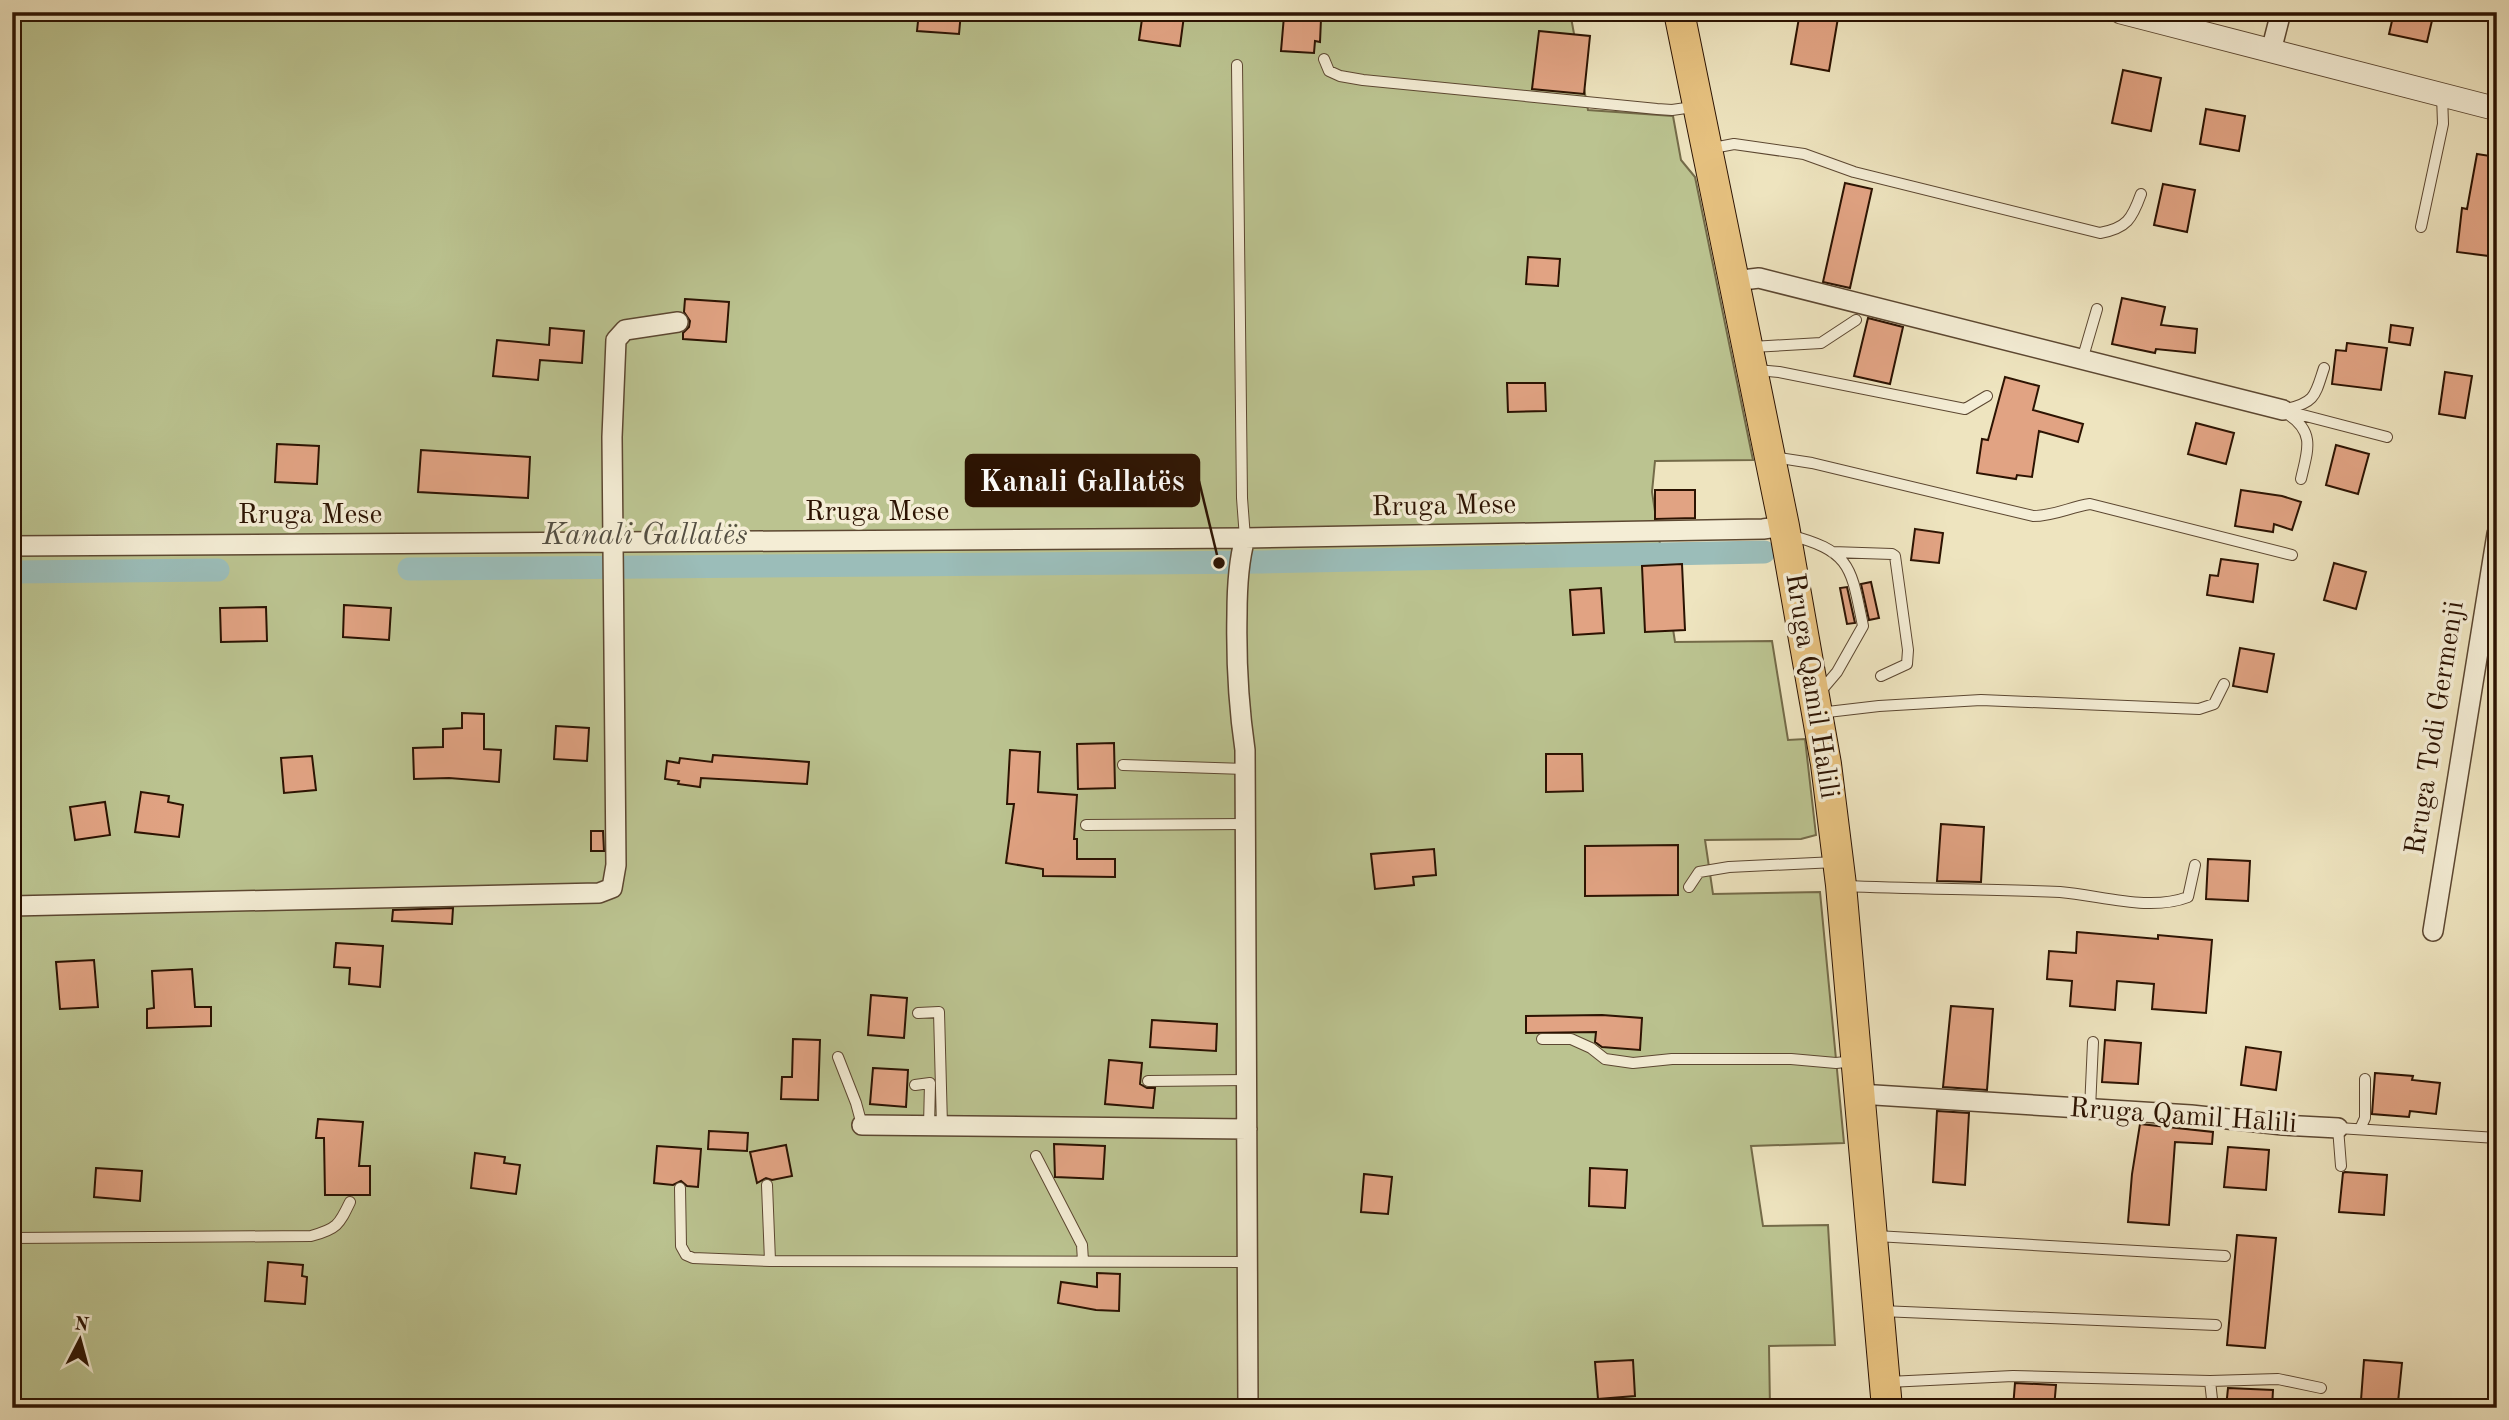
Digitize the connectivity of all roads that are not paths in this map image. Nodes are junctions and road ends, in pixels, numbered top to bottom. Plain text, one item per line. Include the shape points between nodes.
1 (1679, 12) edge
2 (2121, 12) edge
3 (2281, 12) edge
4 (2271, 51) junction
5 (1324, 58) dead end
6 (1237, 65) dead end
7 (2442, 95) junction
8 (1698, 106) junction
9 (2497, 109) edge
10 (1707, 149) junction
11 (2141, 194) dead end
12 (2421, 227) dead end
13 (1734, 281) junction
14 (2097, 309) dead end
15 (1856, 320) dead end
16 (678, 322) dead end
17 (1750, 358) junction
18 (2080, 359) junction
19 (2324, 369) dead end
20 (1987, 396) dead end
21 (2283, 410) junction
22 (2387, 437) dead end
23 (1769, 456) junction
24 (2301, 479) dead end
25 (1785, 530) junction
26 (2497, 534) edge
27 (1243, 545) junction
28 (12, 546) edge
29 (614, 548) junction
30 (1832, 552) junction
31 (2292, 555) dead end
32 (1881, 676) dead end
33 (2224, 684) dead end
34 (1817, 705) junction
35 (1123, 765) dead end
36 (1245, 769) junction
37 (1246, 824) junction
38 (1086, 825) dead end
39 (2195, 865) dead end
40 (1839, 874) junction
41 (1689, 887) dead end
42 (12, 906) edge
43 (2433, 930) dead end
44 (918, 1013) dead end
45 (1542, 1039) dead end
46 (2092, 1042) dead end
47 (838, 1057) dead end
48 (1856, 1060) junction
49 (2365, 1079) dead end
50 (1247, 1080) junction
51 (1148, 1081) dead end
52 (915, 1085) dead end
53 (1859, 1094) junction
54 (2090, 1109) junction
55 (862, 1125) joint
56 (935, 1126) junction
57 (2338, 1128) junction
58 (1247, 1129) junction
59 (2360, 1129) junction
60 (2497, 1138) edge
61 (1036, 1157) dead end
62 (2341, 1166) dead end
63 (767, 1185) dead end
64 (680, 1188) dead end
65 (350, 1202) dead end
66 (1872, 1236) junction
67 (12, 1238) edge
68 (2225, 1256) dead end
69 (770, 1261) junction
70 (1083, 1262) junction
71 (1248, 1262) junction
72 (1878, 1311) junction
73 (2216, 1325) dead end
74 (2210, 1381) junction
75 (2322, 1388) dead end
76 (1886, 1395) edge
77 (1248, 1408) edge
78 (2213, 1408) edge

1 - 8 main road, Rruga Qamil Halili
2 - 4 street
3 - 4 street
4 - 7 street
5 - 8 lane via 1329,71 1363,80 1657,109
6 - 27 lane
7 - 9 street
7 - 12 lane via 2443,124
8 - 10 main road, Rruga Qamil Halili
10 - 11 lane via 1734,144 1804,154 1854,172 2099,233 2133,217
10 - 13 main road, Rruga Qamil Halili
13 - 17 main road, Rruga Qamil Halili
13 - 18 street via 1759,278
14 - 18 lane
15 - 17 lane via 1821,343
16 - 29 street via 625,330 616,340
17 - 20 lane via 1779,372 1965,410
17 - 23 main road, Rruga Qamil Halili
18 - 21 street
19 - 21 lane via 2316,394 2306,405
21 - 22 lane
21 - 24 lane via 2300,422 2309,444
23 - 25 main road, Rruga Qamil Halili
23 - 31 lane via 2033,516 2090,505
25 - 27 street, Rruga Mese
25 - 30 lane
25 - 34 main road, Rruga Qamil Halili
26 - 43 street, Rruga Todi Germenji
27 - 29 street, Rruga Mese
27 - 36 street via 1237,589 1237,695
28 - 29 street, Rruga Mese
29 - 42 street via 617,865 612,888 599,893
30 - 32 lane via 1895,556 1907,664
30 - 34 lane via 1852,575 1863,626
33 - 34 lane via 2214,704 2199,709 1981,700
34 - 40 main road, Rruga Qamil Halili
35 - 36 lane
36 - 37 street
37 - 38 lane
37 - 50 street
39 - 40 lane via 2188,897 2174,902
40 - 41 lane via 1729,867 1699,872
40 - 48 main road, Rruga Qamil Halili
44 - 56 lane via 939,1012
45 - 48 lane via 1571,1040 1605,1059 1633,1063
46 - 54 lane
47 - 55 lane
48 - 53 main road, Rruga Qamil Halili
49 - 59 lane via 2365,1118
50 - 51 lane
50 - 58 street
52 - 56 lane via 930,1083
53 - 54 street, Rruga Qamil Halili
53 - 66 main road, Rruga Qamil Halili
54 - 57 street, Rruga Qamil Halili
55 - 56 street
56 - 58 street
57 - 59 lane
57 - 62 lane
58 - 71 street
59 - 60 lane
61 - 70 lane via 1082,1245
63 - 69 lane
64 - 69 lane via 681,1246 686,1255
65 - 67 lane via 333,1230 311,1236
66 - 68 lane
66 - 72 main road, Rruga Qamil Halili
69 - 70 lane
70 - 71 lane
71 - 77 street
72 - 73 lane
72 - 76 main road, Rruga Qamil Halili
74 - 75 lane, Rruga Qamil Halili via 2278,1379
74 - 76 lane, Rruga Qamil Halili via 2013,1376
74 - 78 lane

